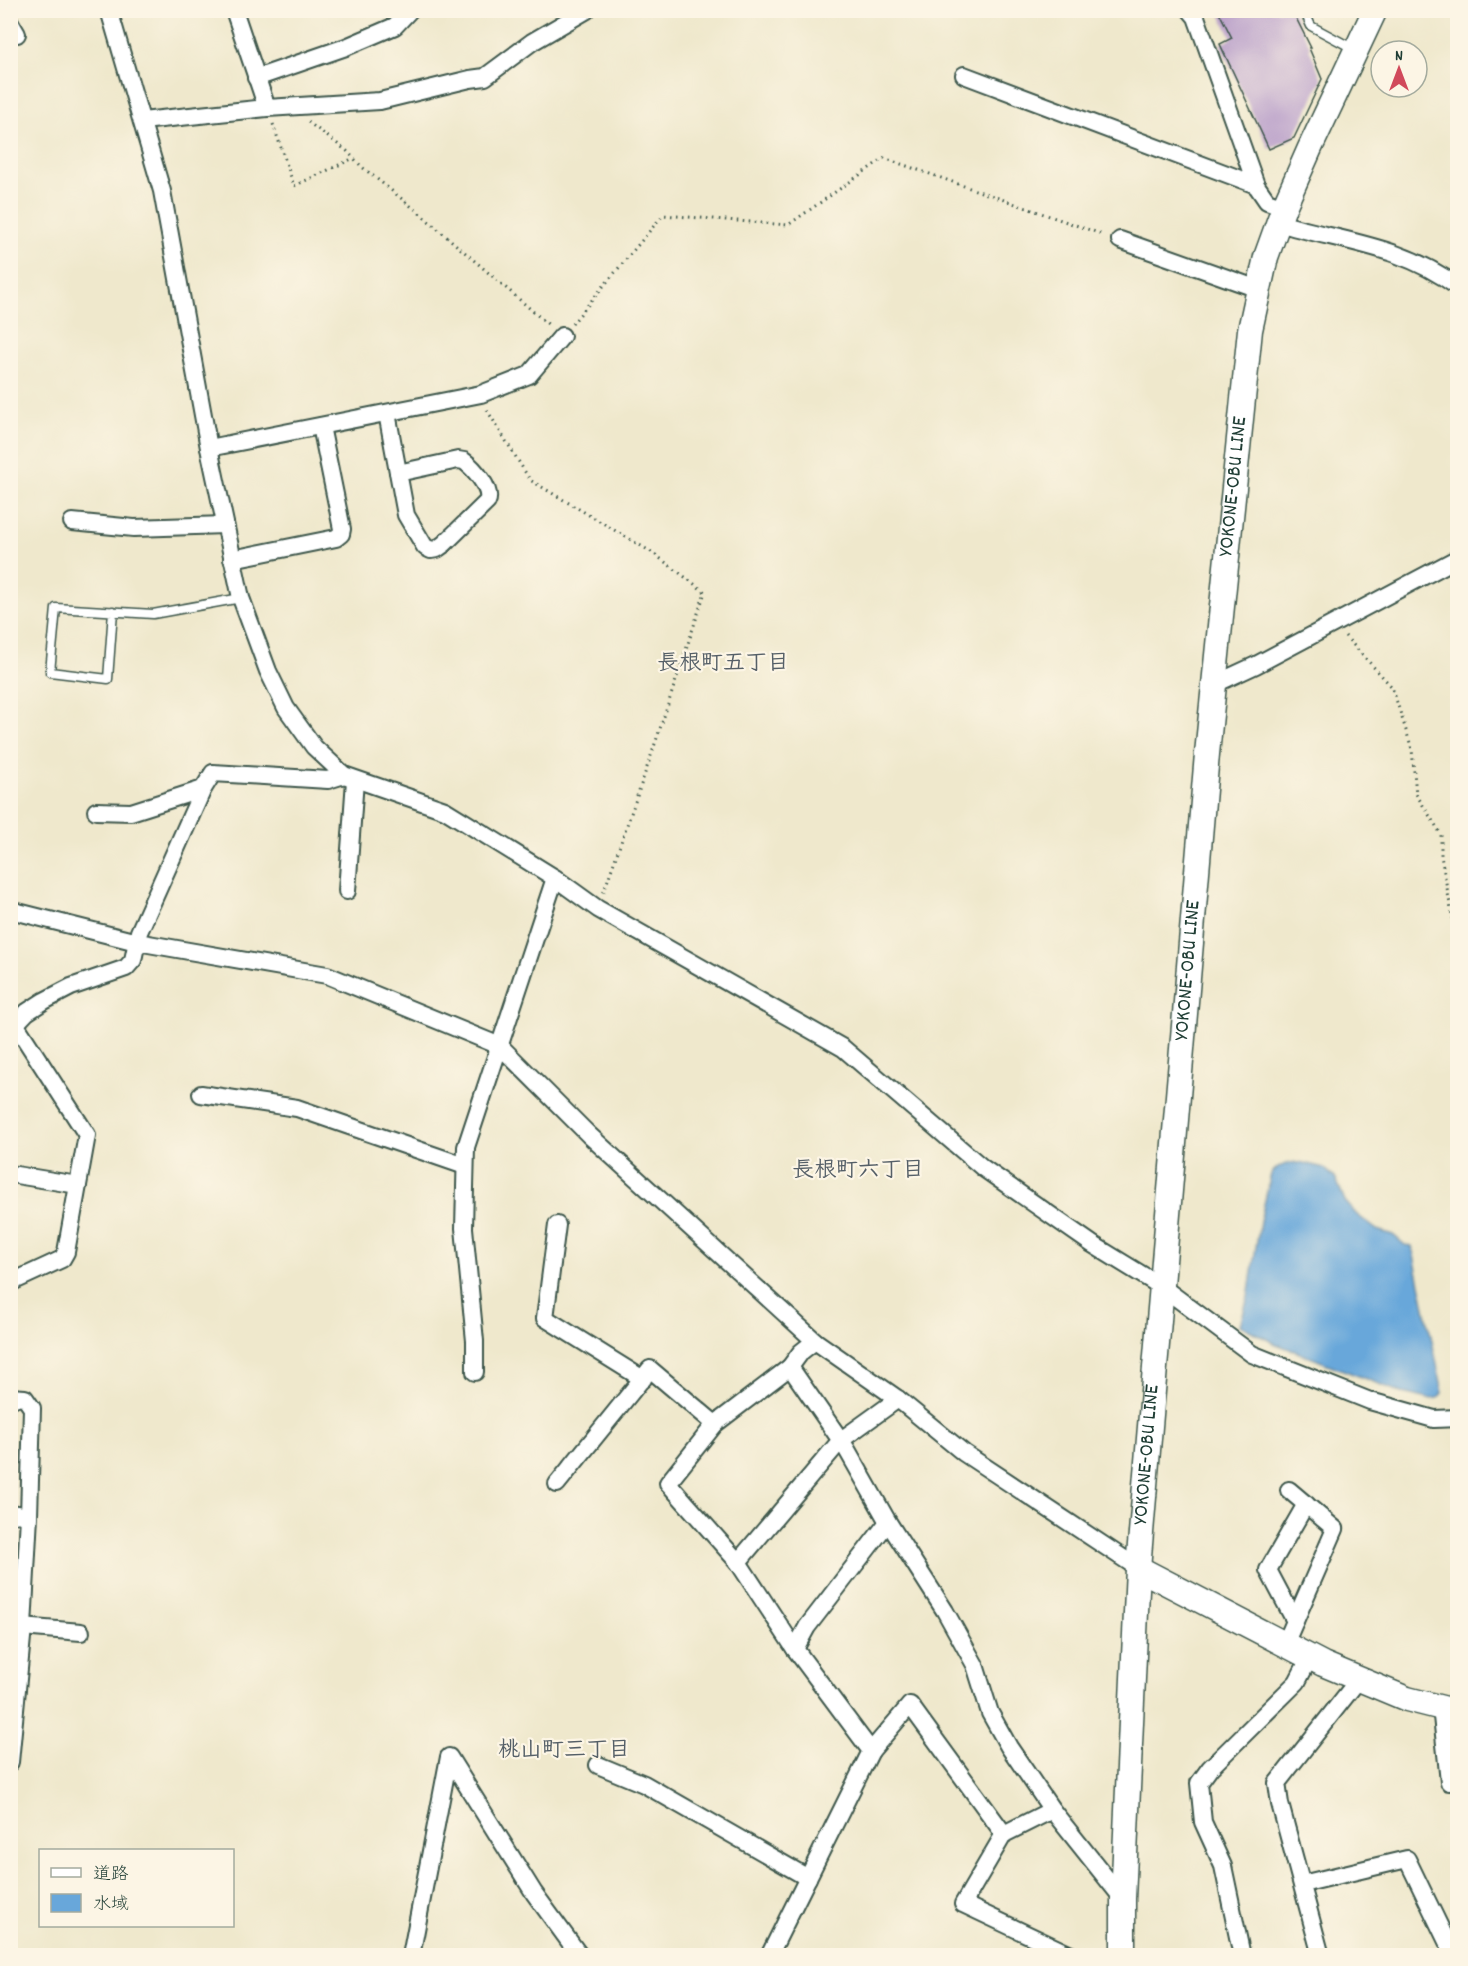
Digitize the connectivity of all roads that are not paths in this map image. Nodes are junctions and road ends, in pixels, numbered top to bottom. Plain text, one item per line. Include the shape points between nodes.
1 (109, 10) edge
2 (234, 10) edge
3 (410, 10) edge
4 (1190, 10) edge
5 (1304, 10) edge
6 (1375, 10) edge
7 (581, 12) edge
8 (1356, 50) junction
9 (964, 75) dead end
10 (256, 78) junction
11 (267, 108) junction
12 (142, 121) junction
13 (1256, 186) junction
14 (1282, 215) junction
15 (1120, 240) road end
16 (1458, 287) edge
17 (1258, 289) junction
18 (562, 336) road end
19 (387, 413) junction
20 (321, 426) junction
21 (209, 448) junction
22 (398, 473) junction
23 (72, 522) dead end
24 (225, 525) junction
25 (1458, 558) edge
26 (232, 559) junction
27 (241, 598) junction
28 (113, 611) junction
29 (1215, 684) junction
30 (350, 778) junction
31 (203, 789) junction
32 (96, 811) dead end
33 (555, 878) junction
34 (347, 891) dead end
35 (10, 909) edge
36 (137, 942) junction
37 (13, 1027) edge
38 (500, 1046) junction
39 (201, 1094) dead end
40 (465, 1166) junction
41 (10, 1174) edge
42 (78, 1185) junction
43 (557, 1225) dead end
44 (10, 1282) edge
45 (1162, 1287) junction
46 (815, 1341) junction
47 (790, 1367) junction
48 (474, 1372) dead end
49 (643, 1379) junction
50 (10, 1397) edge
51 (898, 1400) junction
52 (1458, 1418) edge
53 (715, 1424) junction
54 (841, 1440) junction
55 (557, 1484) dead end
56 (1288, 1490) dead end
57 (1306, 1504) junction
58 (10, 1513) edge
59 (29, 1516) junction
60 (888, 1522) junction
61 (738, 1562) junction
62 (1138, 1568) junction
63 (1294, 1621) junction
64 (17, 1627) edge
65 (81, 1632) dead end
66 (1285, 1644) junction
67 (795, 1649) junction
68 (1310, 1657) junction
69 (1359, 1679) junction
70 (1449, 1709) edge
71 (870, 1751) junction
72 (10, 1762) edge
73 (598, 1765) dead end
74 (1449, 1782) dead end
75 (1052, 1810) junction
76 (1004, 1834) junction
77 (808, 1878) junction
78 (1302, 1884) junction
79 (1123, 1899) junction
80 (411, 1956) edge
81 (580, 1956) edge
82 (769, 1956) edge
83 (1072, 1956) edge
84 (1123, 1956) edge
85 (1242, 1956) edge
86 (1322, 1956) edge
87 (1454, 1956) edge

1 - 12 street
2 - 10 street
3 - 10 street via 395,26
4 - 13 street via 1196,17
5 - 8 lane via 1311,26
6 - 8 main road, YOKONE-OBU LINE
7 - 11 street via 485,77 380,101
8 - 14 main road, YOKONE-OBU LINE
9 - 13 street
10 - 11 street
11 - 12 street
12 - 21 street via 162,191
13 - 14 street
14 - 16 street via 1308,232 1374,246 1420,264
14 - 17 main road, YOKONE-OBU LINE
15 - 17 street
17 - 29 main road, YOKONE-OBU LINE via 1250,330
18 - 19 street via 529,375 481,394
19 - 20 street
19 - 22 street
20 - 21 street
20 - 26 street via 341,534
21 - 24 street
22 - 22 street via 406,515 425,547 431,550 444,544 490,498 464,460
23 - 24 street via 134,528
24 - 26 street
25 - 29 street
26 - 27 street
27 - 28 lane via 153,614
27 - 30 street via 286,708 314,747
28 - 28 lane via 56,608 50,672 108,679
29 - 45 main road, YOKONE-OBU LINE
30 - 31 street via 213,773
30 - 33 street via 445,810
30 - 34 street
31 - 32 street via 131,812
31 - 36 street
33 - 38 street
33 - 45 street via 598,909 843,1048 983,1168
35 - 36 street
36 - 37 street via 133,960 126,968 71,987 27,1012
36 - 38 street via 327,975
37 - 42 street via 87,1135
38 - 40 street via 466,1147
38 - 46 street via 590,1135
39 - 40 street via 297,1108
40 - 48 street via 464,1228
41 - 42 street
42 - 44 street via 62,1259
43 - 49 street via 545,1318
45 - 52 street via 1252,1354 1370,1401 1434,1419
45 - 62 main road, YOKONE-OBU LINE
46 - 47 street
46 - 51 street
47 - 53 street
47 - 54 street
49 - 53 street via 650,1369
49 - 55 street
50 - 59 street via 26,1398 32,1408
51 - 54 street
51 - 62 street via 964,1453
53 - 61 street via 668,1483
54 - 60 street
54 - 61 street
56 - 57 street
57 - 63 street via 1269,1570
57 - 63 street via 1335,1529
58 - 59 street
59 - 64 street
60 - 67 street via 807,1627
60 - 75 street via 975,1665 990,1713
61 - 67 street
62 - 66 main road
62 - 79 main road, YOKONE-OBU LINE
63 - 66 street
64 - 65 street
64 - 72 street
66 - 68 main road
67 - 71 street
68 - 69 main road
68 - 85 street via 1297,1682 1209,1768 1199,1783 1203,1822 1223,1866
69 - 70 main road via 1407,1699
69 - 78 street via 1277,1783
70 - 74 street
71 - 76 street via 910,1705
71 - 77 street
73 - 77 street via 644,1784
75 - 76 street
75 - 79 street
76 - 83 street via 963,1904
77 - 82 street
78 - 86 street
78 - 87 street via 1407,1859
79 - 84 main road, YOKONE-OBU LINE
80 - 81 street via 449,1757 534,1893

